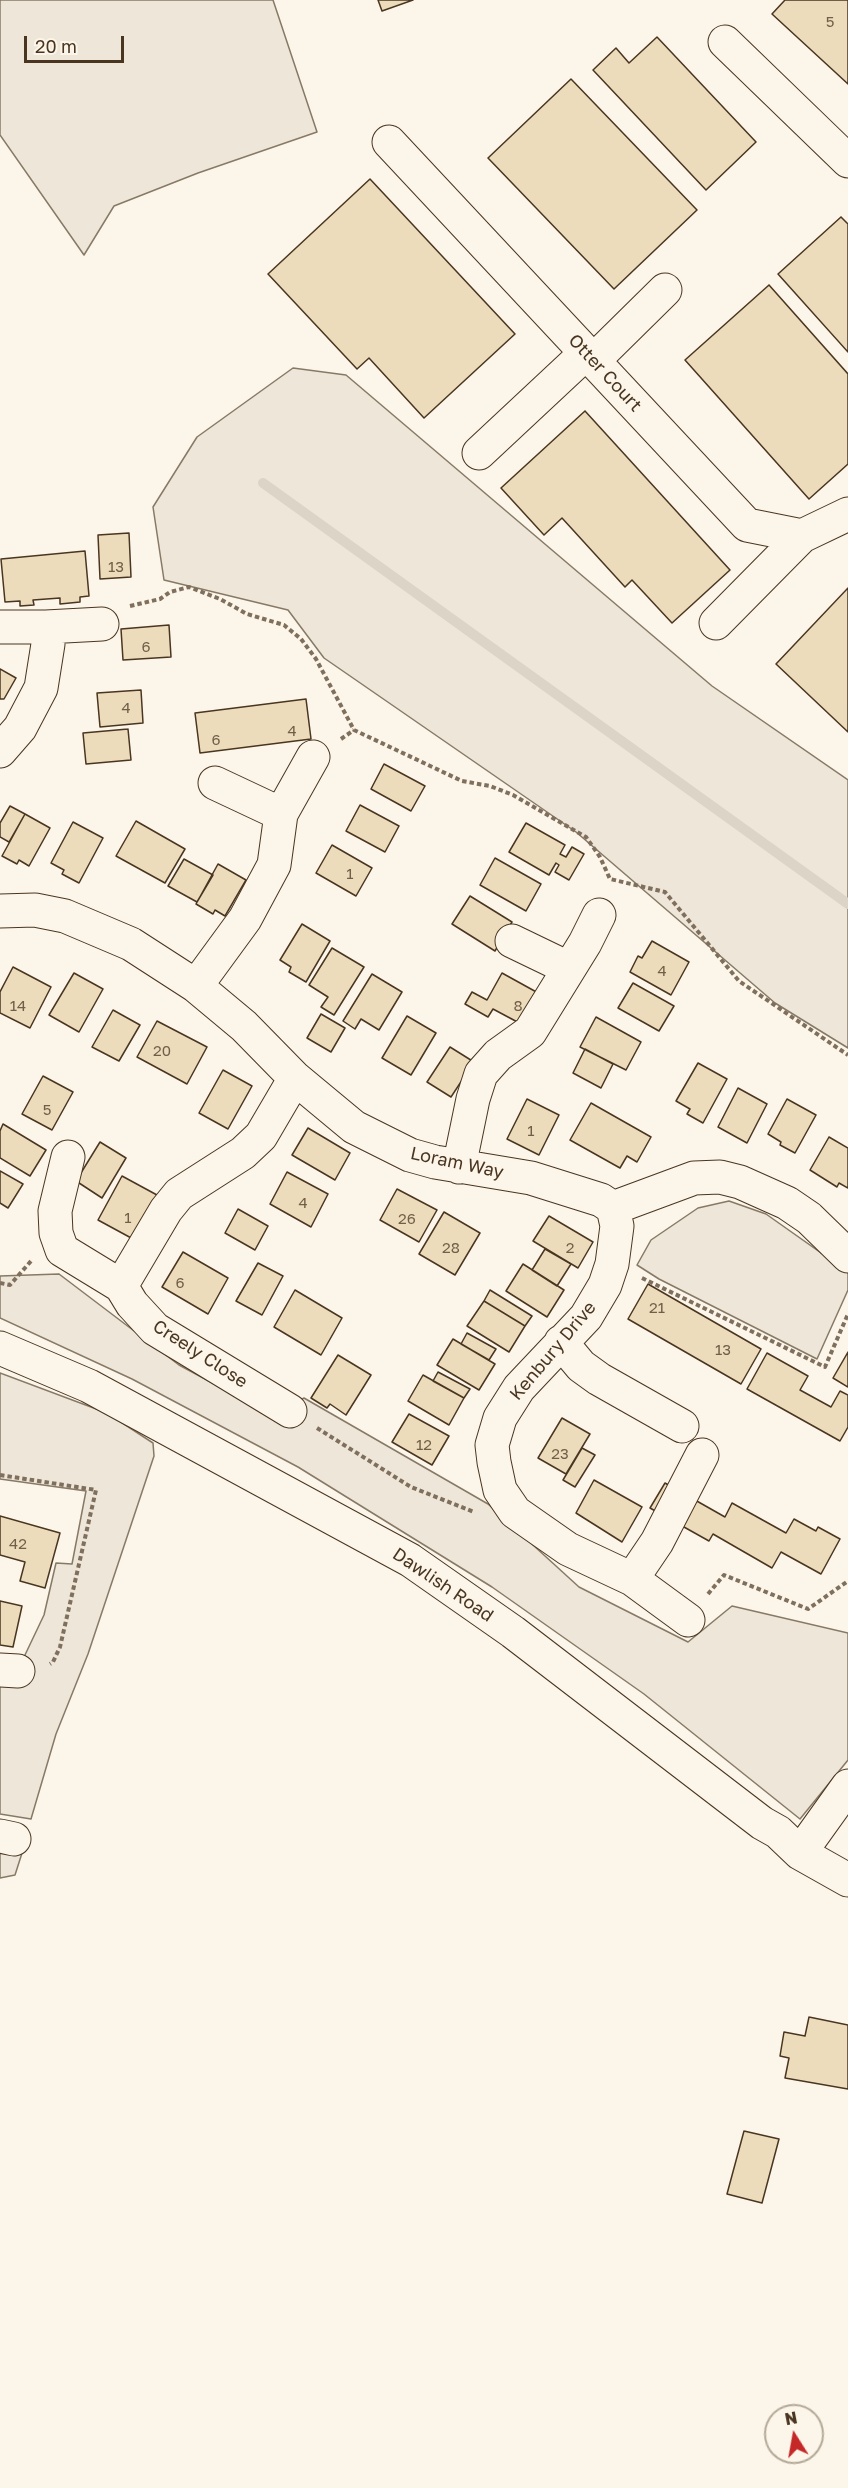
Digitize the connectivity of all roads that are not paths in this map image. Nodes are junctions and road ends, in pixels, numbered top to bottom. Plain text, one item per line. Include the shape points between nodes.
1 (725, 42) dead end
2 (389, 142) dead end
3 (848, 161) edge
4 (665, 290) dead end
5 (590, 357) junction
6 (479, 453) dead end
7 (848, 514) edge
8 (802, 536) junction
9 (716, 623) dead end
10 (102, 624) road end
11 (0, 627) edge
12 (46, 627) junction
13 (0, 751) edge
14 (313, 757) dead end
15 (215, 783) dead end
16 (281, 814) junction
17 (0, 911) edge
18 (600, 915) dead end
19 (512, 941) dead end
20 (568, 968) junction
21 (195, 986) junction
22 (295, 1078) junction
23 (68, 1157) dead end
24 (459, 1167) junction
25 (613, 1208) junction
26 (848, 1256) edge
27 (121, 1286) junction
28 (561, 1342) junction
29 (0, 1348) edge
30 (290, 1411) road end
31 (682, 1426) dead end
32 (702, 1455) dead end
33 (632, 1580) junction
34 (688, 1620) road end
35 (848, 1786) edge
36 (800, 1853) junction
37 (848, 1880) edge

1 - 3 street
2 - 5 street, Otter Court
4 - 5 street
5 - 6 street
5 - 8 street, Otter Court via 747,525
7 - 8 street
8 - 9 street
10 - 12 street
11 - 12 street
12 - 13 street via 48,644 41,688 20,728
14 - 16 street
15 - 16 street
16 - 21 street via 274,865 245,919
17 - 21 street, Loram Way via 35,910 65,915 131,945
18 - 20 street
19 - 20 street
20 - 24 street via 530,1032 498,1055 481,1074
21 - 22 street, Loram Way via 244,1026
22 - 24 street, Loram Way via 362,1132 410,1155
22 - 27 street via 261,1136 243,1153 179,1194
23 - 27 street, Creely Close via 55,1211 62,1250
24 - 25 street, Loram Way via 531,1178 601,1200
25 - 26 street via 694,1178 740,1182 787,1203 809,1218
25 - 28 street, Kenbury Drive via 617,1226 605,1285 586,1317
27 - 30 street, Creely Close via 155,1329
28 - 31 street via 581,1366 599,1379
28 - 33 street, Kenbury Drive via 519,1388 500,1418 492,1445 500,1490 514,1512 568,1549
29 - 36 street, Dawlish Road via 89,1386 410,1560 513,1632 778,1832
32 - 33 street via 657,1542
33 - 34 street, Kenbury Drive
35 - 36 street
36 - 37 street, Dawlish Road

